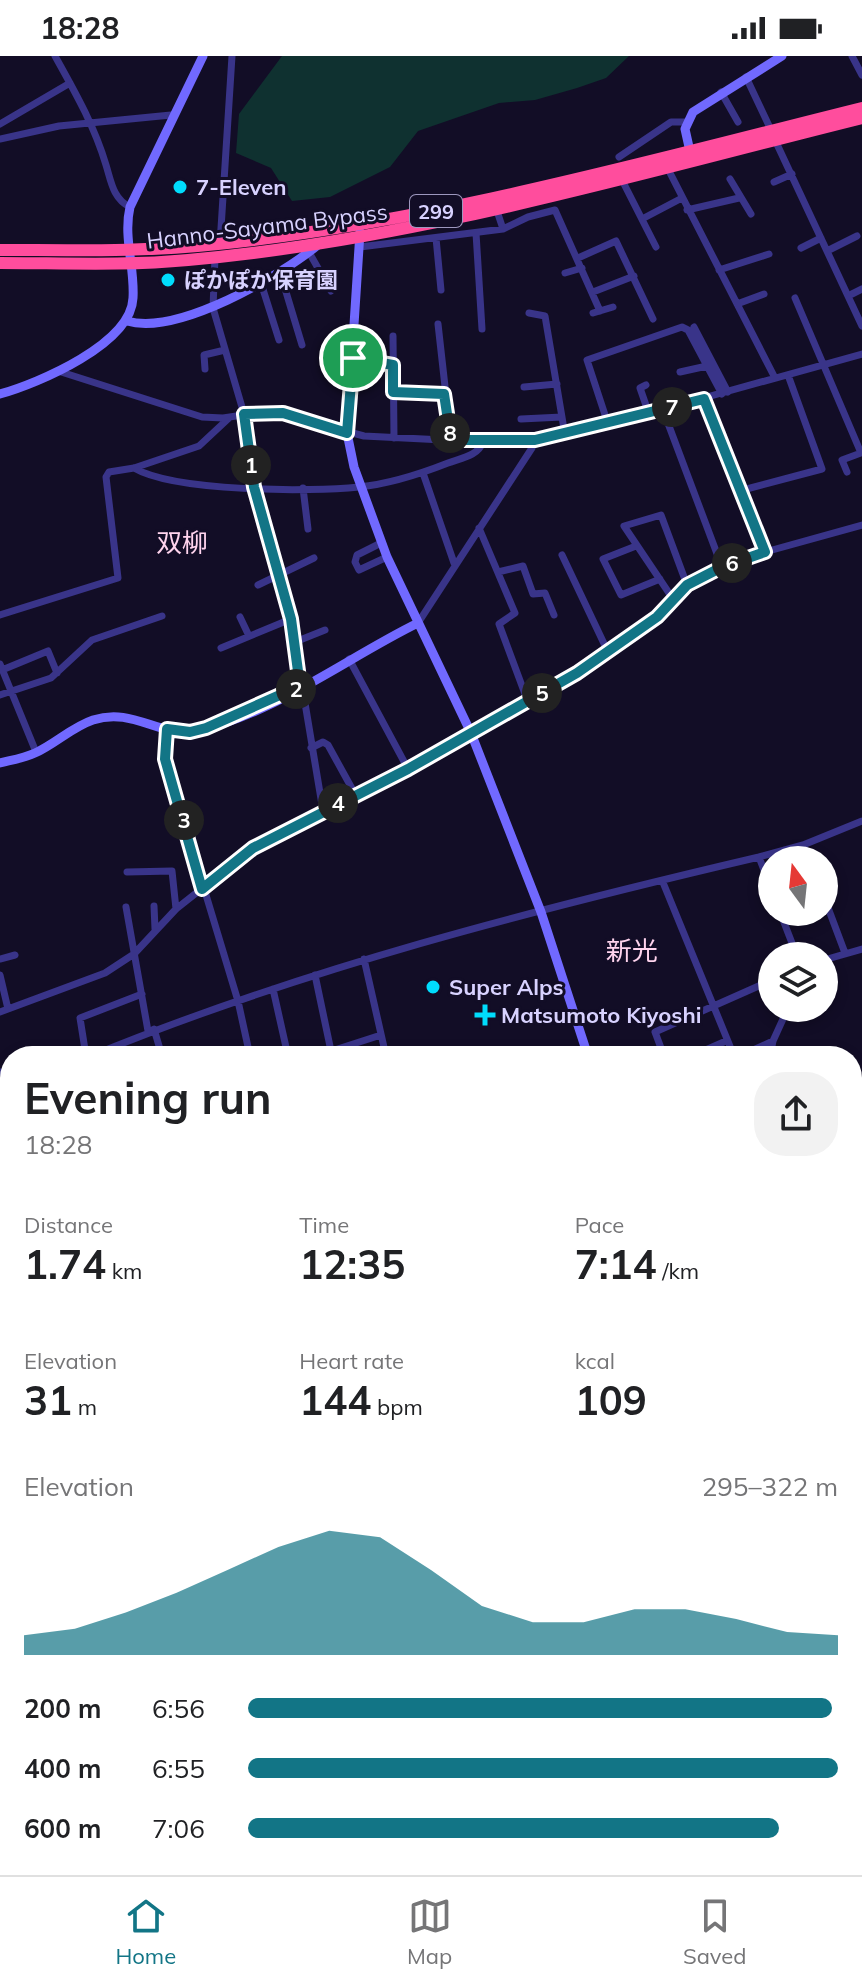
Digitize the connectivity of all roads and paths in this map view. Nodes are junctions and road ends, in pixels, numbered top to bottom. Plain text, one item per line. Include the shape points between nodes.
1 (55, 56) edge
2 (203, 56) edge
3 (232, 56) edge
4 (782, 56) edge
5 (852, 56) edge
6 (862, 75) edge
7 (746, 77) junction
8 (70, 83) junction
9 (721, 92) junction
10 (862, 108) edge
11 (171, 115) junction
12 (862, 118) edge
13 (92, 122) junction
14 (686, 122) junction
15 (738, 122) dead end
16 (0, 124) edge
17 (773, 135) junction
18 (0, 139) edge
19 (691, 154) junction
20 (619, 157) dead end
21 (666, 165) junction
22 (792, 174) junction
23 (621, 178) junction
24 (730, 179) dead end
25 (774, 182) dead end
26 (682, 198) junction
27 (739, 198) junction
28 (130, 207) junction
29 (496, 208) junction
30 (687, 210) junction
31 (751, 214) dead end
32 (642, 219) junction
33 (420, 225) junction
34 (503, 229) junction
35 (476, 233) junction
36 (360, 236) junction
37 (857, 236) dead end
38 (436, 238) junction
39 (821, 238) junction
40 (424, 240) junction
41 (323, 241) junction
42 (220, 244) junction
43 (656, 247) dead end
44 (801, 248) dead end
45 (130, 249) junction
46 (0, 250) edge
47 (827, 251) junction
48 (310, 254) dead end
49 (769, 254) dead end
50 (215, 257) junction
51 (578, 258) junction
52 (0, 263) edge
53 (131, 263) junction
54 (582, 268) junction
55 (719, 270) junction
56 (280, 272) junction
57 (565, 273) dead end
58 (634, 276) junction
59 (261, 283) junction
60 (862, 289) edge
61 (441, 290) dead end
62 (331, 291) dead end
63 (593, 292) junction
64 (764, 294) dead end
65 (848, 296) junction
66 (795, 298) dead end
67 (737, 304) junction
68 (613, 307) dead end
69 (213, 308) junction
70 (529, 313) dead end
71 (653, 319) dead end
72 (127, 321) junction
73 (438, 324) dead end
74 (862, 326) edge
75 (694, 327) dead end
76 (482, 329) dead end
77 (393, 336) dead end
78 (279, 340) dead end
79 (302, 345) dead end
80 (225, 350) junction
81 (862, 354) edge
82 (353, 358) junction
83 (393, 365) junction
84 (825, 365) junction
85 (707, 366) junction
86 (205, 369) dead end
87 (58, 371) junction
88 (680, 372) dead end
89 (788, 375) junction
90 (775, 378) junction
91 (557, 384) junction
92 (646, 385) dead end
93 (524, 387) dead end
94 (393, 392) junction
95 (725, 393) junction
96 (0, 394) edge
97 (444, 394) junction
98 (704, 399) junction
99 (663, 410) junction
100 (244, 414) junction
101 (649, 414) junction
102 (562, 417) junction
103 (229, 418) junction
104 (521, 419) dead end
105 (608, 424) junction
106 (347, 433) junction
107 (565, 435) junction
108 (394, 438) junction
109 (451, 440) junction
110 (531, 440) junction
111 (483, 442) junction
112 (134, 468) junction
113 (847, 472) dead end
114 (423, 473) junction
115 (254, 487) junction
116 (361, 487) junction
117 (303, 488) junction
118 (739, 491) junction
119 (862, 525) edge
120 (479, 528) junction
121 (308, 529) dead end
122 (381, 543) junction
123 (636, 546) junction
124 (765, 552) junction
125 (562, 555) dead end
126 (387, 557) junction
127 (314, 558) dead end
128 (454, 563) junction
129 (722, 567) junction
130 (498, 572) junction
131 (280, 577) junction
132 (660, 579) junction
133 (258, 585) dead end
134 (687, 585) junction
135 (673, 599) junction
136 (0, 615) edge
137 (554, 615) dead end
138 (162, 616) dead end
139 (240, 617) dead end
140 (291, 619) junction
141 (418, 623) junction
142 (325, 630) dead end
143 (249, 636) junction
144 (295, 642) junction
145 (221, 648) dead end
146 (608, 652) junction
147 (349, 659) junction
148 (1, 667) edge
149 (57, 673) junction
150 (300, 686) junction
151 (12, 691) junction
152 (0, 695) edge
153 (528, 702) junction
154 (167, 729) junction
155 (471, 733) junction
156 (311, 748) junction
157 (36, 752) junction
158 (0, 763) edge
159 (408, 769) junction
160 (355, 794) junction
161 (323, 811) junction
162 (862, 821) edge
163 (803, 845) joint
164 (799, 846) edge
165 (758, 857) edge
166 (127, 872) dead end
167 (662, 880) junction
168 (202, 889) junction
169 (154, 906) dead end
170 (126, 907) dead end
171 (176, 909) junction
172 (541, 912) junction
173 (835, 926) edge
174 (155, 929) junction
175 (862, 949) edge
176 (845, 953) junction
177 (134, 954) junction
178 (15, 955) dead end
179 (838, 955) edge
180 (0, 959) edge
181 (364, 959) junction
182 (0, 975) edge
183 (315, 975) junction
184 (758, 987) edge
185 (273, 989) junction
186 (142, 994) junction
187 (238, 1001) junction
188 (712, 1008) junction
189 (4, 1010) edge
190 (782, 1022) edge
191 (151, 1030) junction
192 (381, 1035) junction
193 (726, 1041) junction
194 (773, 1041) junction
195 (86, 1046) edge
196 (112, 1046) edge
197 (158, 1046) edge
198 (248, 1046) edge
199 (286, 1046) edge
200 (330, 1046) edge
201 (347, 1046) edge
202 (384, 1046) edge
203 (585, 1046) edge
204 (660, 1046) edge
205 (715, 1046) edge
206 (730, 1046) edge
207 (761, 1046) edge
208 (772, 1046) edge

1 - 8 street
2 - 11 street
3 - 42 street
4 - 7 street
5 - 6 street
7 - 9 street
7 - 17 street
8 - 13 street
8 - 16 street
9 - 14 street via 698,106
9 - 15 street
10 - 17 highway, Hanno-Sayama Bypass / 299
11 - 13 street
11 - 28 street
12 - 17 highway, Hanno-Sayama Bypass / 299
13 - 18 street
13 - 28 street via 113,189
14 - 19 street
14 - 20 street via 671,122
17 - 19 highway, Hanno-Sayama Bypass / 299
17 - 22 street
19 - 21 highway, Hanno-Sayama Bypass / 299
19 - 36 highway, Hanno-Sayama Bypass / 299
21 - 23 highway, Hanno-Sayama Bypass / 299
21 - 26 street
22 - 25 street
22 - 39 street
23 - 29 highway, Hanno-Sayama Bypass / 299
23 - 32 street
24 - 27 street
26 - 30 street
26 - 32 street
27 - 30 street
27 - 31 street
28 - 45 street
29 - 33 highway, Hanno-Sayama Bypass / 299
29 - 34 street
30 - 55 street
32 - 43 street
33 - 36 highway, Hanno-Sayama Bypass / 299
33 - 40 street
34 - 35 street
34 - 51 street via 555,210
35 - 38 street
35 - 76 street
36 - 40 street
36 - 41 highway, Hanno-Sayama Bypass / 299
36 - 42 highway, Hanno-Sayama Bypass / 299
36 - 82 street
37 - 47 street
38 - 40 street
38 - 61 street
39 - 44 street
39 - 47 street
41 - 50 highway, Hanno-Sayama Bypass / 299
41 - 56 street
42 - 45 highway, Hanno-Sayama Bypass / 299
45 - 46 highway, Hanno-Sayama Bypass / 299
45 - 53 street
47 - 65 street
48 - 62 street
49 - 55 street
50 - 53 highway, Hanno-Sayama Bypass / 299
50 - 69 street
51 - 54 street
51 - 58 street via 616,241
52 - 53 highway, Hanno-Sayama Bypass / 299
53 - 72 street via 133,302
54 - 57 street
54 - 63 street
55 - 67 street
56 - 59 street
56 - 79 street
58 - 63 street
58 - 71 street
59 - 69 street
59 - 78 street
60 - 65 street
63 - 68 street via 596,312
64 - 67 street
65 - 74 street
66 - 84 street
67 - 90 street
69 - 72 street via 140,325
69 - 80 street
70 - 91 street via 545,316
72 - 87 street
73 - 97 street
75 - 95 street
77 - 83 street
80 - 86 street via 204,355
80 - 100 street
81 - 84 street
82 - 83 street
82 - 106 street
83 - 94 street
84 - 89 street
84 - 113 street via 861,453 842,460
85 - 88 street
85 - 95 street
85 - 105 street via 682,327 587,360
87 - 96 street
87 - 103 street via 189,414
89 - 90 street
89 - 118 street via 822,469
90 - 95 street
91 - 93 street
91 - 102 street
92 - 101 street via 640,388
94 - 97 street
94 - 108 street
95 - 98 street
97 - 109 street
98 - 99 street
98 - 118 street
99 - 101 street
99 - 129 street
100 - 103 street
100 - 106 street via 283,413
100 - 115 street
101 - 105 street
102 - 104 street
102 - 107 street
103 - 112 street via 199,446
105 - 107 street
106 - 108 street
106 - 116 street
107 - 110 street
108 - 109 street
109 - 111 street
110 - 111 street
110 - 120 street via 532,448
111 - 114 street via 478,452
112 - 115 street via 152,478
112 - 136 street via 106,477 118,578
114 - 116 street
114 - 128 street
115 - 117 street
115 - 131 street
116 - 117 street
116 - 122 street
117 - 121 street
118 - 124 street
119 - 124 street
120 - 128 street
120 - 130 street
122 - 126 street
122 - 126 street via 357,555 355,562 359,570
123 - 132 street
123 - 132 street via 603,559 621,595
123 - 134 street via 624,526 661,515
124 - 129 street
125 - 146 street
126 - 141 street
127 - 131 street
128 - 141 street
129 - 134 street
130 - 137 street via 523,566 533,594 545,593
130 - 153 street via 515,613 499,624
131 - 133 street
131 - 140 street
132 - 135 street
134 - 135 street
135 - 146 street
138 - 149 street via 92,640
139 - 143 street
140 - 143 street
140 - 144 street
141 - 147 street
141 - 155 street
142 - 144 street
143 - 145 street
144 - 150 street
146 - 153 street
147 - 150 street
147 - 159 street
148 - 149 street via 48,651
148 - 151 street
149 - 151 street
150 - 154 street via 206,728
150 - 156 street
151 - 152 street
151 - 157 street
153 - 155 street
154 - 157 street via 139,718 108,717 92,720
154 - 168 street via 165,759
155 - 159 street
155 - 172 street
156 - 160 street via 328,745
156 - 161 street
157 - 158 street
159 - 160 street
160 - 161 street
161 - 168 street via 253,848
162 - 163 street
163 - 164 street
165 - 167 street
166 - 171 street via 172,871
167 - 172 street
167 - 188 street
168 - 171 street
168 - 187 street
169 - 174 street
170 - 177 street
171 - 174 street
172 - 181 street
172 - 203 street
173 - 176 street
174 - 177 street
175 - 176 street
176 - 179 street
177 - 186 street
177 - 189 street via 98,977
178 - 180 street
181 - 183 street
181 - 192 street
182 - 189 street
183 - 185 street
183 - 200 street
184 - 188 street
185 - 187 street
185 - 199 street
186 - 191 street
186 - 195 street via 80,1018
187 - 191 street
187 - 198 street
188 - 193 street
188 - 204 street via 655,1032
190 - 194 street
191 - 196 street
191 - 197 street
192 - 201 street
192 - 202 street
193 - 205 street
193 - 206 street
194 - 207 street
194 - 208 street

